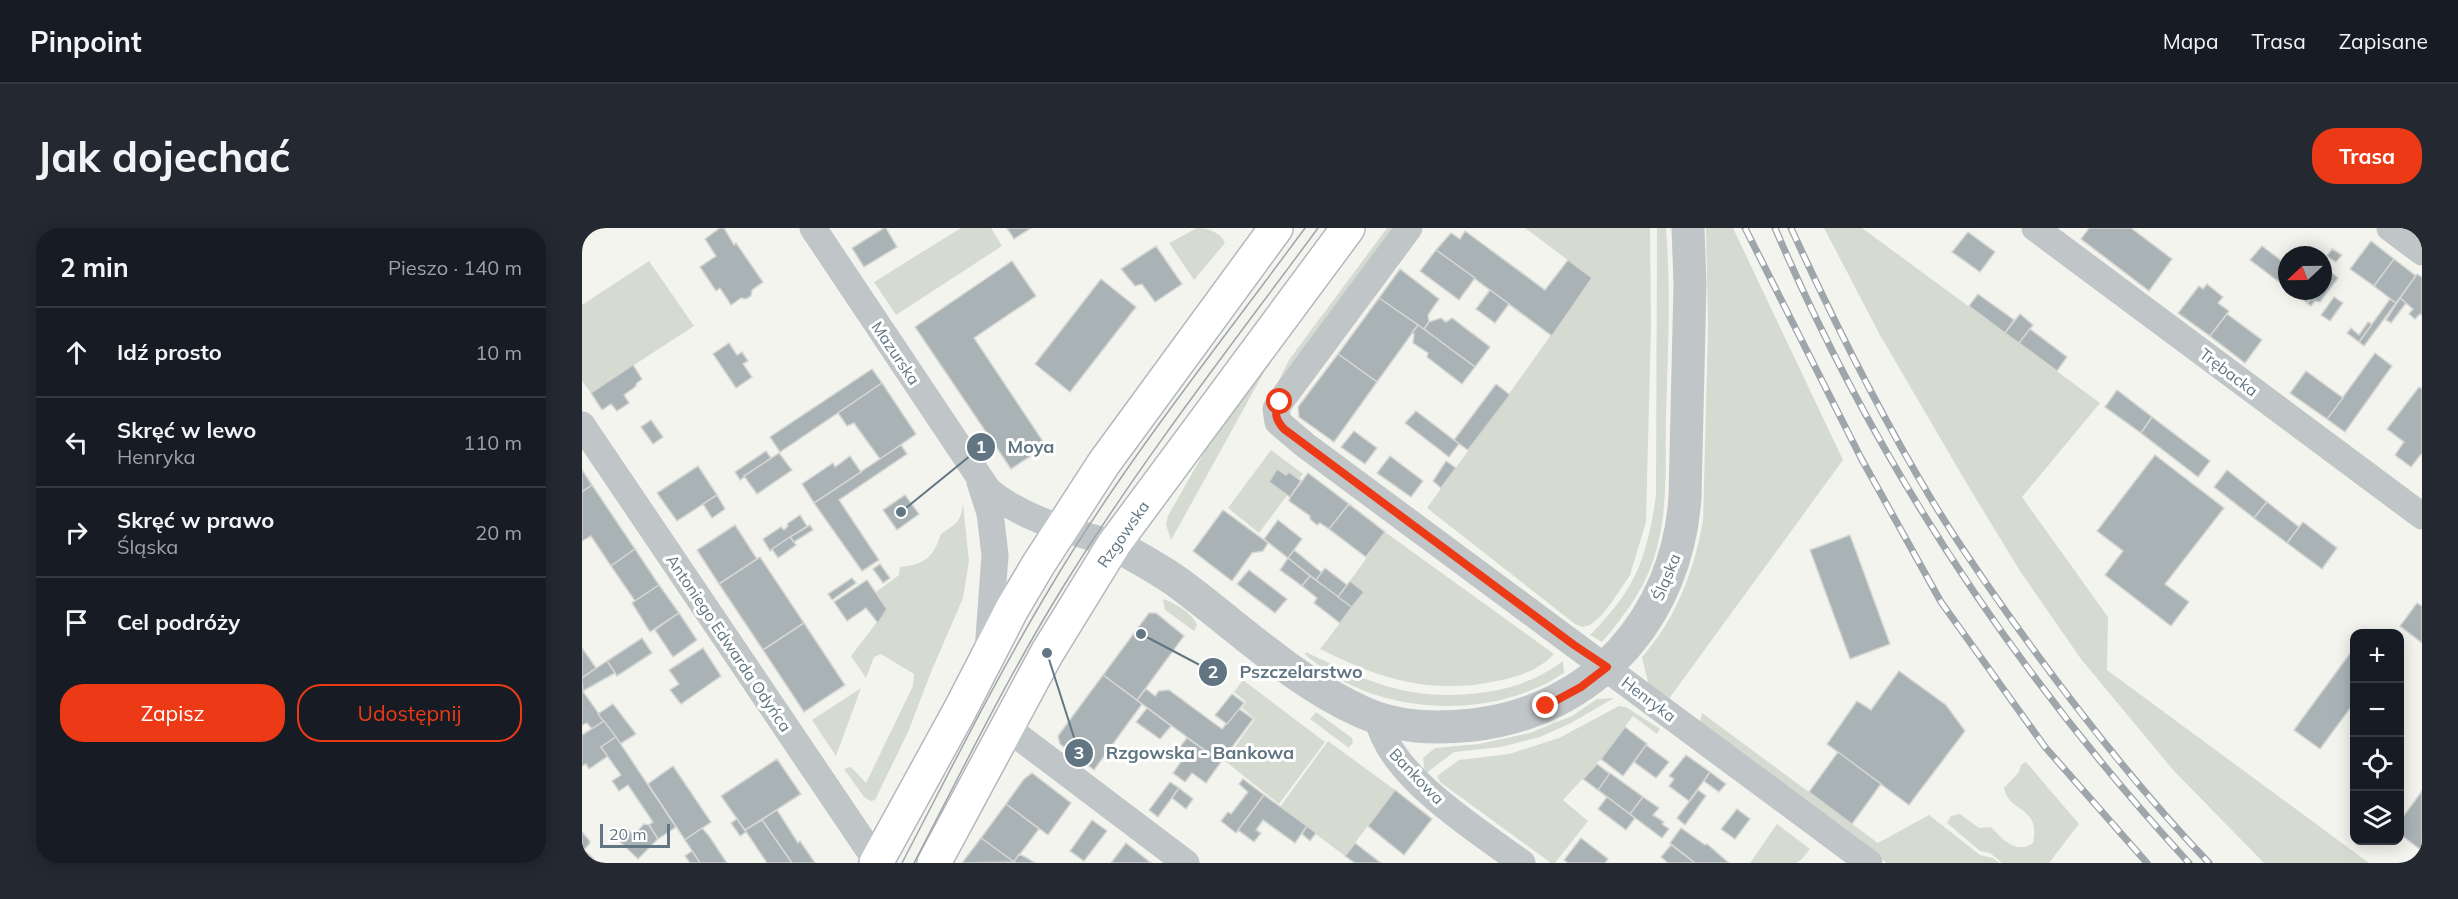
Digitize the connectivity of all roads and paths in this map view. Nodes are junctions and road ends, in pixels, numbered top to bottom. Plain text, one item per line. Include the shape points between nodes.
1 (813, 228) edge
2 (1276, 228) edge
3 (1348, 228) edge
4 (1409, 228) edge
5 (1688, 228) edge
6 (2035, 228) edge
7 (2390, 228) edge
8 (2422, 252) edge
9 (582, 425) edge
10 (979, 478) junction
11 (2422, 516) edge
12 (1061, 529) junction
13 (1114, 544) junction
14 (988, 656) junction
15 (1607, 667) junction
16 (1378, 719) junction
17 (1006, 727) junction
18 (877, 862) edge
19 (934, 863) edge
20 (1186, 863) edge
21 (1522, 863) edge
22 (1869, 863) edge

1 - 10 street, Mazurska
2 - 12 main road via 1104,463
3 - 13 main road, Rzgowska
4 - 15 street, Henryka via 1280,402 1276,416 1284,429
5 - 15 street, Śląska via 1684,522 1656,604
6 - 11 street, Trębacka
7 - 8 street
9 - 18 street, Antoniego Edwarda Odyńca
10 - 12 street, Mazurska via 1000,500
10 - 14 street, Mazurska via 995,555
12 - 13 street, Mazurska
12 - 14 main road via 1023,588
13 - 16 street via 1179,583 1328,694
13 - 17 main road, Rzgowska
14 - 18 main road
15 - 16 street, Śląska via 1563,698 1508,719 1433,728
15 - 22 street, Henryka
16 - 21 street, Bankowa via 1385,741 1422,785
17 - 19 main road, Rzgowska
17 - 20 street

